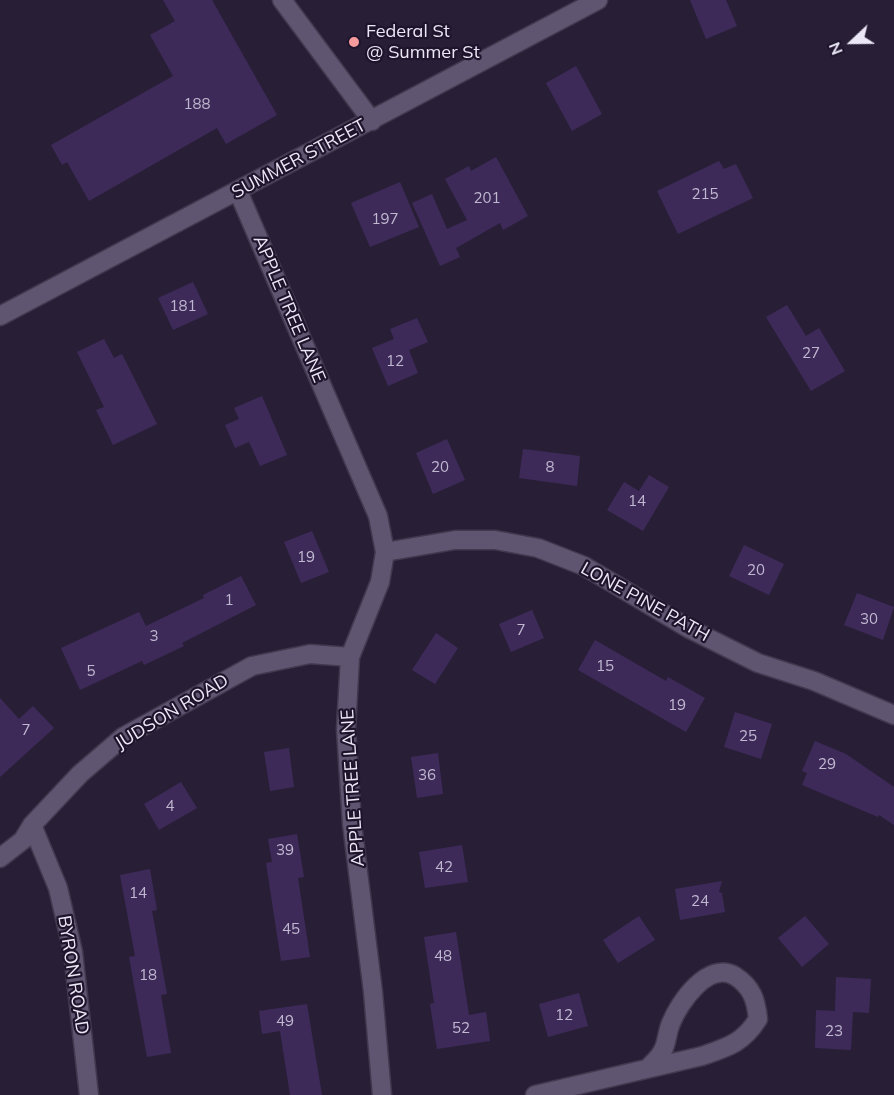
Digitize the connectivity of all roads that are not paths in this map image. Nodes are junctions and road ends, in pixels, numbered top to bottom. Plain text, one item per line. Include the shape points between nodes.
1 (282, 0) edge
2 (598, 0) edge
3 (372, 120) junction
4 (238, 191) junction
5 (0, 316) edge
6 (385, 552) junction
7 (350, 657) junction
8 (894, 715) edge
9 (32, 825) junction
10 (0, 858) edge
11 (648, 1068) junction
12 (89, 1095) edge
13 (382, 1095) edge
14 (535, 1095) edge

1 - 3 street
2 - 3 street, SUMMER STREET
3 - 4 street, SUMMER STREET
4 - 5 street, SUMMER STREET
4 - 6 street, APPLE TREE LANE via 378,516
6 - 7 street, APPLE TREE LANE via 380,582
6 - 8 street, LONE PINE PATH via 455,540 495,540 538,548 584,566 688,628 758,663 814,681
7 - 9 street, JUDSON ROAD via 310,654 252,666 123,737 80,774
7 - 13 street, APPLE TREE LANE via 346,729 352,824
9 - 10 street, JUDSON ROAD via 23,840
9 - 12 street, BYRON ROAD via 58,888 73,952
11 - 11 street via 718,1051 748,1034 758,1019 756,1000 745,983 723,973 708,977 693,989 670,1024 663,1050
11 - 14 street

